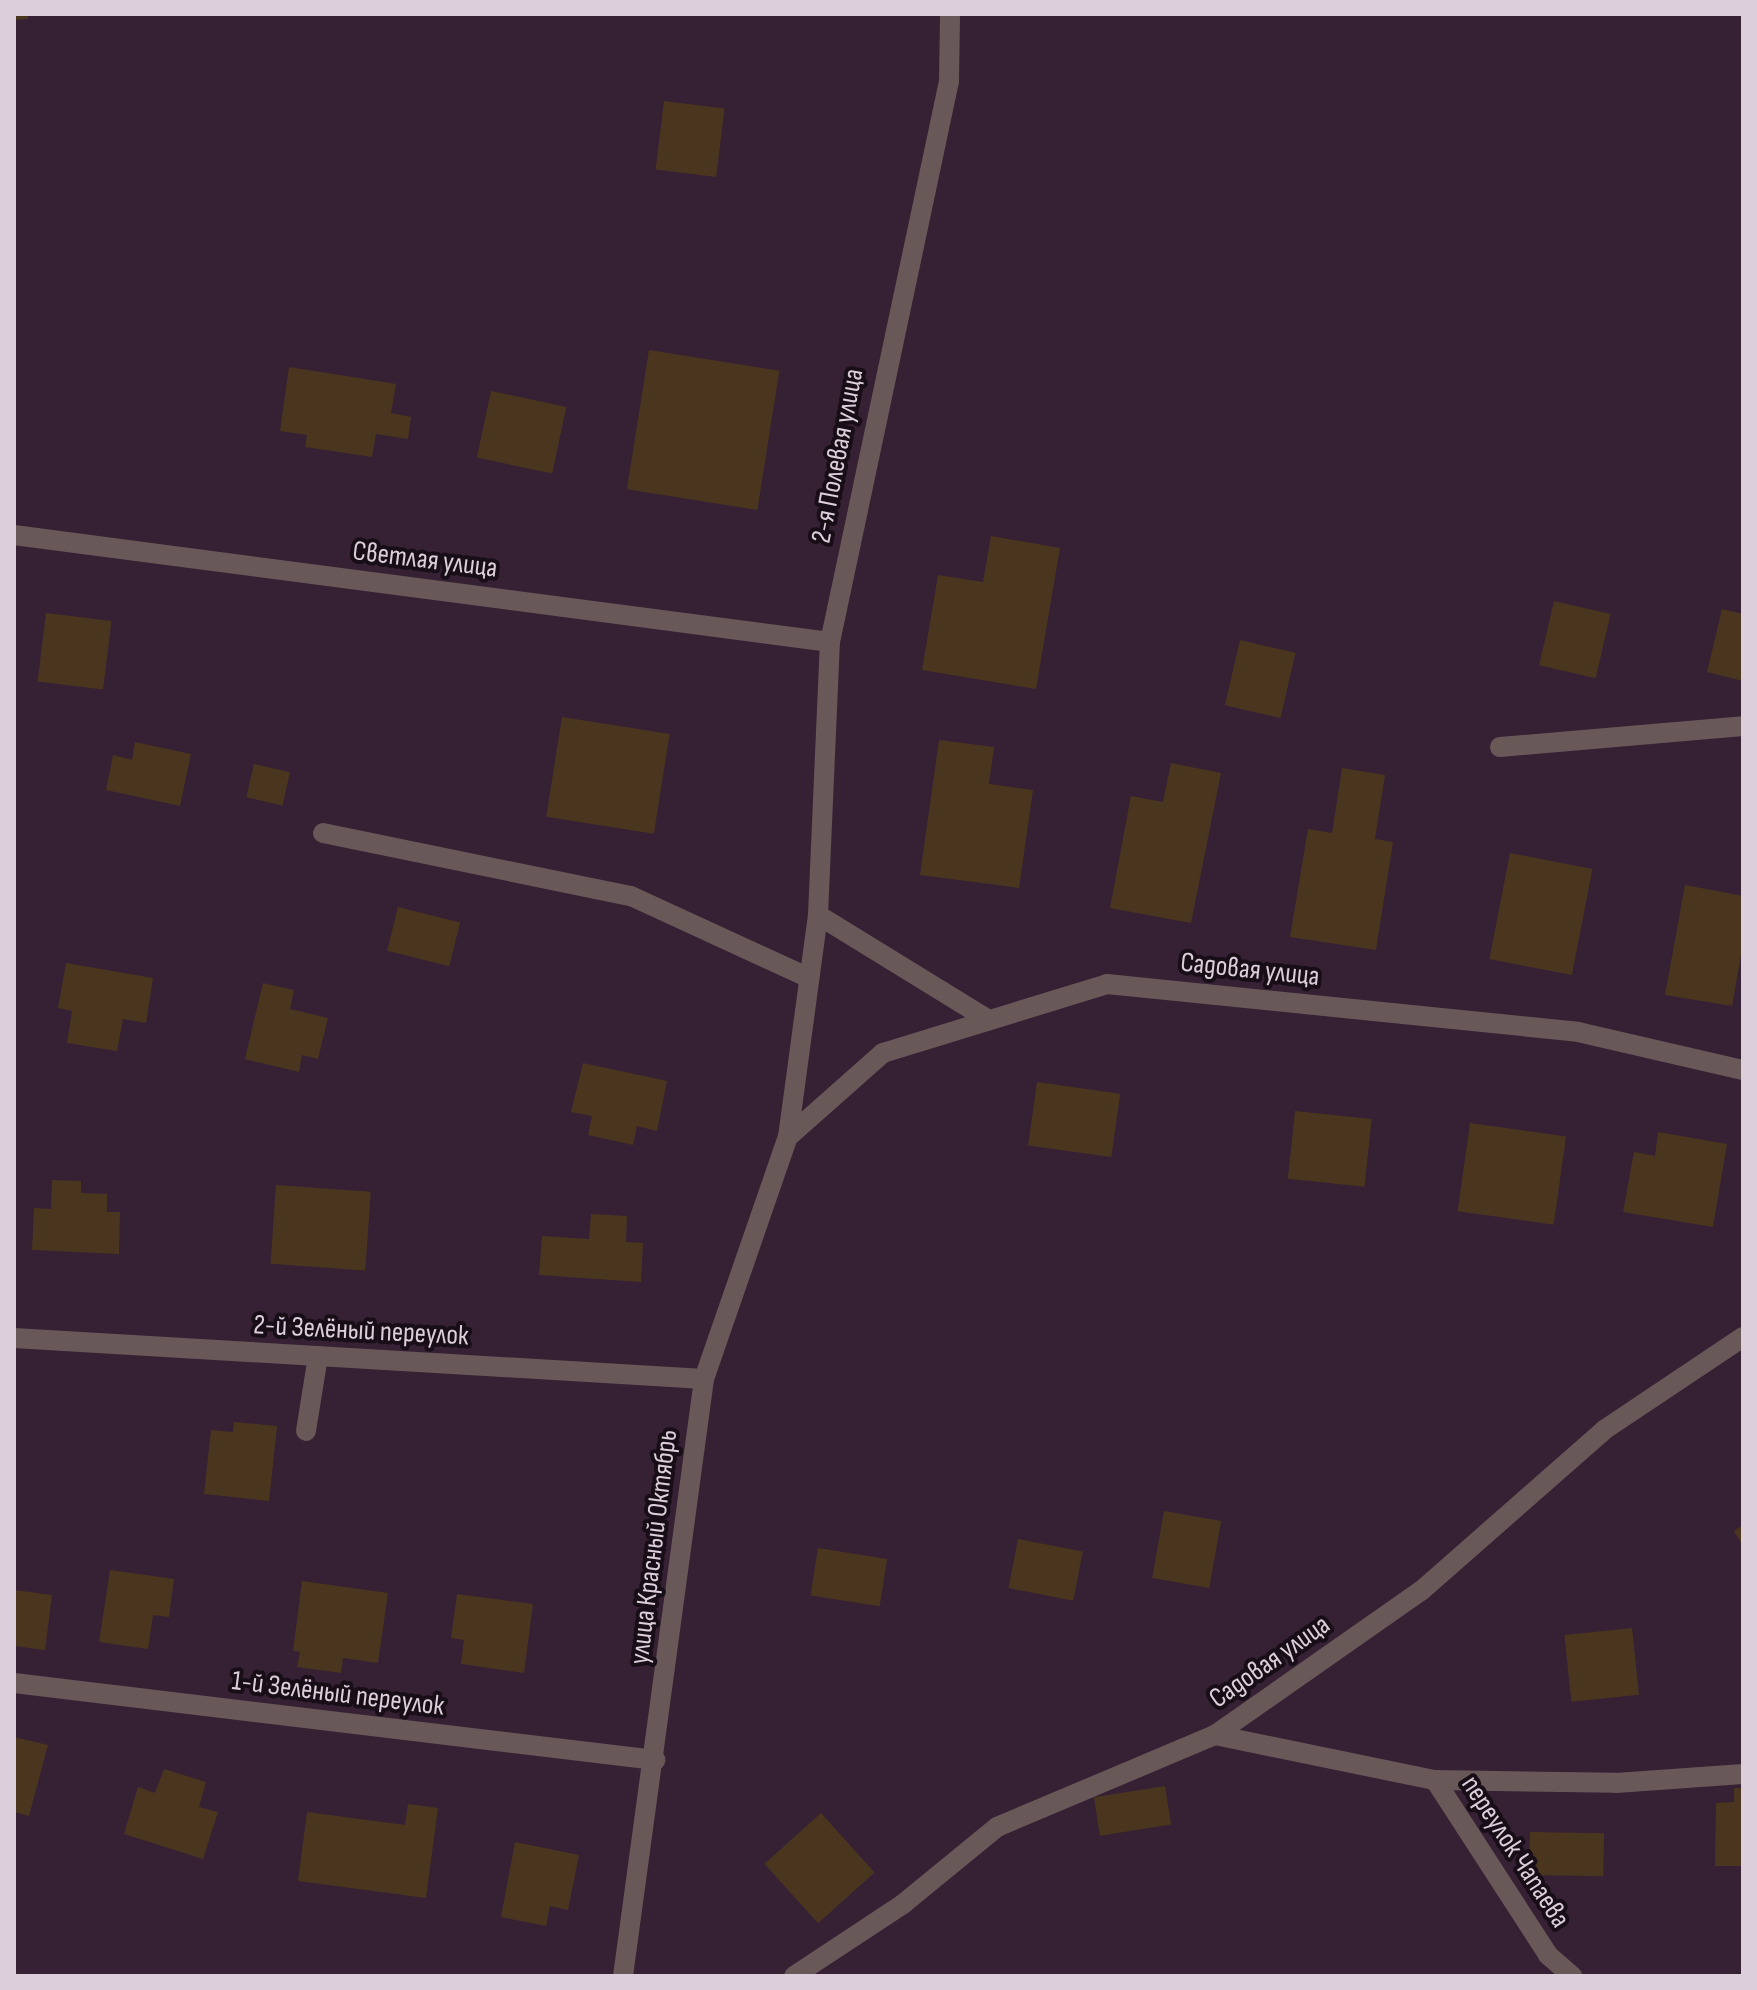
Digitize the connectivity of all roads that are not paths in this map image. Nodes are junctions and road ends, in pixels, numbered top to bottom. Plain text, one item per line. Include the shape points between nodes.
1 (950, 14) edge
2 (14, 535) edge
3 (830, 642) junction
4 (1743, 726) edge
5 (1500, 747) dead end
6 (323, 833) dead end
7 (818, 915) junction
8 (809, 978) junction
9 (989, 1020) junction
10 (1743, 1070) edge
11 (788, 1137) junction
12 (1743, 1337) edge
13 (14, 1338) edge
14 (318, 1356) junction
15 (704, 1379) junction
16 (306, 1431) dead end
17 (14, 1683) edge
18 (1215, 1735) junction
19 (655, 1760) junction
20 (1743, 1774) edge
21 (1435, 1780) junction
22 (623, 1976) edge
23 (794, 1976) edge
24 (1572, 1976) edge

1 - 3 street, 2-я Полевая улица via 949,81
2 - 3 street, Светлая улица
3 - 7 street, 2-я Полевая улица
4 - 5 street
6 - 8 street via 631,896
7 - 8 street, 2-я Полевая улица
7 - 9 street
8 - 11 street, улица Красный Октябрь
9 - 10 street, Садовая улица via 1107,984 1578,1032
9 - 11 street, Садовая улица via 883,1053
11 - 15 street, улица Красный Октябрь
12 - 18 street, Садовая улица via 1604,1430 1421,1591
13 - 14 street, 2-й Зелёный переулок
14 - 15 street, 2-й Зелёный переулок
14 - 16 street
15 - 19 street, улица Красный Октябрь
17 - 19 street, 1-й Зелёный переулок
18 - 21 street, переулок Чапаева
18 - 23 street, Садовая улица via 997,1827 903,1904
19 - 22 street, улица Красный Октябрь
20 - 21 street via 1616,1783
21 - 24 street, переулок Чапаева via 1548,1955

